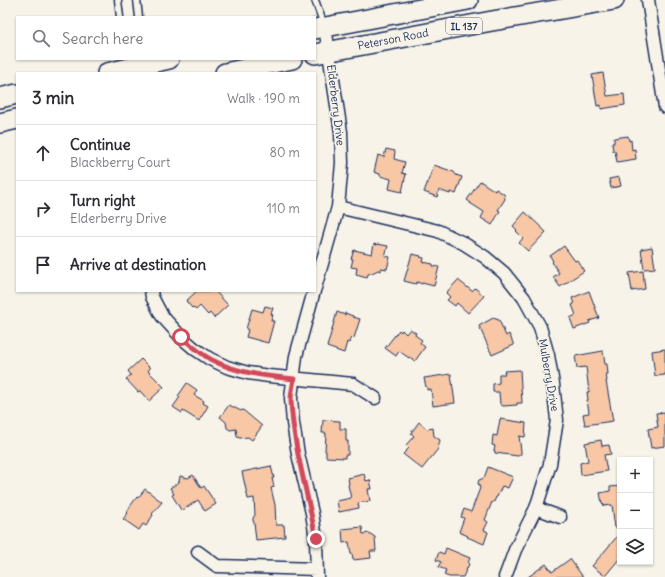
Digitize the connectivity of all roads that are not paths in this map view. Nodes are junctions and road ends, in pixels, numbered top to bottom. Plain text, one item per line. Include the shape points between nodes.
1 (118, 0) edge
2 (137, 0) edge
3 (315, 0) edge
4 (468, 0) edge
5 (614, 0) edge
6 (648, 0) edge
7 (120, 16) edge
8 (139, 16) edge
9 (320, 28) edge
10 (322, 53) edge
11 (163, 60) edge
12 (287, 60) edge
13 (108, 70) edge
14 (230, 72) edge
15 (16, 94) edge
16 (0, 98) edge
17 (665, 107) edge
18 (16, 119) edge
19 (0, 123) edge
20 (338, 207) junction
21 (316, 286) edge
22 (151, 292) edge
23 (314, 292) edge
24 (294, 379) junction
25 (375, 398) dead end
26 (536, 508) junction
27 (560, 517) dead end
28 (198, 552) dead end
29 (317, 573) edge
30 (505, 577) edge

1 - 7 lane
2 - 8 lane
3 - 9 lane
4 - 9 main road, IL 137
5 - 10 main road, Peterson Road / IL 137 via 492,20
6 - 17 street
9 - 10 street, Elderberry Drive
10 - 20 street, Elderberry Drive via 341,132 342,163
11 - 13 main road
12 - 14 main road
15 - 16 main road
18 - 19 main road
20 - 21 street
20 - 26 street, Mulberry Drive via 438,231 463,243 504,273 524,298 540,328 548,355 557,420 550,464
22 - 24 street via 162,316 181,337 210,359 248,373
23 - 24 street via 296,356
24 - 25 street via 353,384
24 - 29 street via 291,398 293,423 312,513
26 - 27 street
26 - 30 street, Mulberry Drive
28 - 29 street via 217,566

